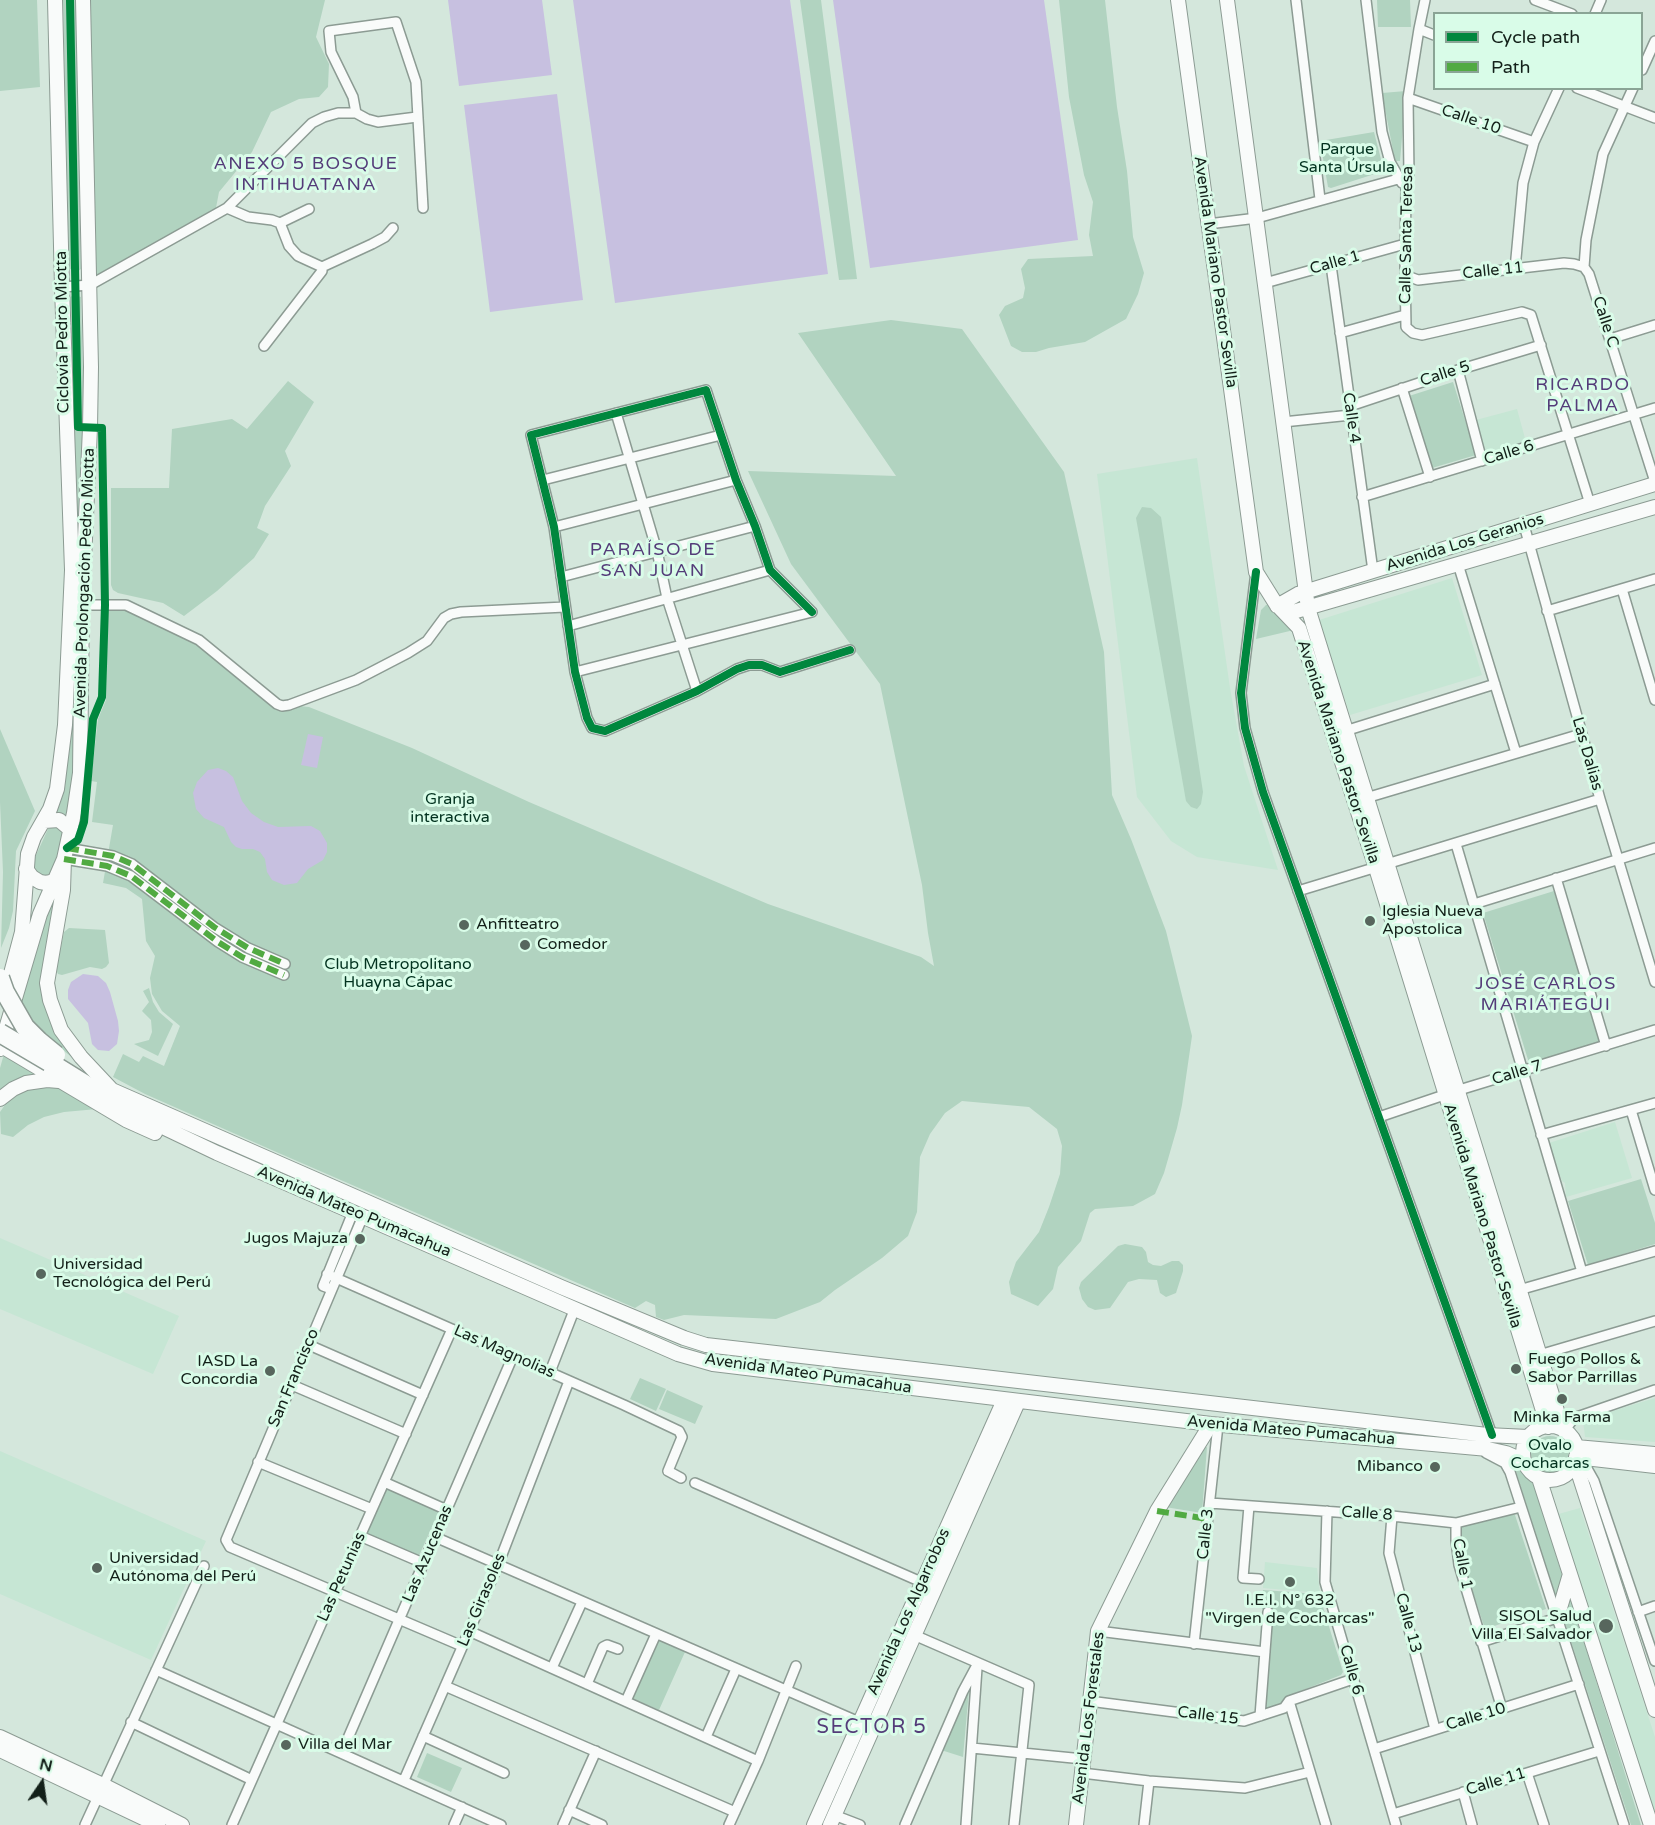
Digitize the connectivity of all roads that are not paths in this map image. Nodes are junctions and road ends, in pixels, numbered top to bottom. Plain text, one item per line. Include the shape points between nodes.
1 (55, 0) edge
2 (82, 0) edge
3 (1178, 0) edge
4 (1227, 0) edge
5 (1296, 0) edge
6 (1366, 0) edge
7 (1425, 0) edge
8 (1535, 0) edge
9 (1567, 12) edge
10 (1419, 29) junction
11 (1433, 35) edge
12 (1655, 41) edge
13 (1643, 66) edge
14 (1558, 90) edge
15 (1582, 90) edge
16 (1632, 90) edge
17 (1408, 98) junction
18 (1624, 106) junction
19 (356, 113) junction
20 (417, 117) junction
21 (1655, 118) edge
22 (1534, 142) junction
23 (1409, 176) junction
24 (1399, 178) junction
25 (1406, 190) junction
26 (1320, 199) junction
27 (227, 208) junction
28 (423, 208) dead end
29 (309, 209) dead end
30 (1257, 218) junction
31 (280, 223) junction
32 (1208, 224) junction
33 (393, 228) dead end
34 (1406, 244) junction
35 (1331, 265) junction
36 (322, 267) junction
37 (1584, 267) junction
38 (1515, 269) junction
39 (1405, 270) junction
40 (1266, 283) junction
41 (90, 285) junction
42 (62, 287) junction
43 (1406, 315) junction
44 (1655, 325) edge
45 (1340, 333) junction
46 (1610, 339) junction
47 (1541, 345) junction
48 (264, 346) dead end
49 (1458, 370) junction
50 (1402, 388) junction
51 (1655, 408) edge
52 (1350, 410) junction
53 (616, 413) junction
54 (1635, 414) junction
55 (1283, 422) junction
56 (721, 435) junction
57 (1568, 435) junction
58 (630, 458) junction
59 (1482, 461) junction
60 (1430, 477) junction
61 (543, 480) junction
62 (736, 480) junction
63 (1655, 483) edge
64 (1362, 497) junction
65 (643, 504) junction
66 (1590, 504) junction
67 (1655, 507) edge
68 (1524, 525) junction
69 (755, 526) junction
70 (554, 527) junction
71 (1529, 544) junction
72 (657, 551) junction
73 (1458, 564) junction
74 (770, 570) junction
75 (1373, 571) junction
76 (1256, 572) junction
77 (561, 577) junction
78 (1655, 579) edge
79 (1327, 585) junction
80 (1622, 589) junction
81 (1306, 591) junction
82 (667, 598) junction
83 (1333, 601) junction
84 (82, 605) junction
85 (565, 607) junction
86 (1308, 608) junction
87 (1281, 610) junction
88 (1547, 611) junction
89 (568, 626) junction
90 (682, 644) junction
91 (850, 650) dead end
92 (575, 672) junction
93 (1495, 684) junction
94 (697, 692) junction
95 (1655, 700) edge
96 (1345, 731) junction
97 (1581, 734) junction
98 (1516, 753) junction
99 (1366, 798) junction
100 (1600, 799) junction
101 (44, 821) junction
102 (71, 830) junction
103 (1456, 844) junction
104 (1655, 848) edge
105 (65, 854) junction
106 (1618, 859) junction
107 (1381, 866) junction
108 (26, 869) junction
109 (1556, 878) junction
110 (54, 881) junction
111 (1298, 891) junction
112 (1474, 904) junction
113 (285, 964) dead end
114 (284, 975) dead end
115 (0, 978) edge
116 (1655, 982) edge
117 (0, 1016) edge
118 (1655, 1030) edge
119 (0, 1043) edge
120 (1606, 1046) junction
121 (53, 1059) junction
122 (1523, 1071) junction
123 (61, 1081) junction
124 (1450, 1093) junction
125 (110, 1094) junction
126 (0, 1099) edge
127 (1655, 1103) edge
128 (1631, 1110) junction
129 (1379, 1117) junction
130 (1541, 1134) junction
131 (296, 1187) junction
132 (1655, 1190) edge
133 (358, 1214) junction
134 (1655, 1251) edge
135 (1582, 1272) junction
136 (332, 1276) junction
137 (1519, 1290) junction
138 (575, 1308) junction
139 (1655, 1321) edge
140 (452, 1329) junction
141 (309, 1345) junction
142 (1539, 1354) junction
143 (513, 1356) junction
144 (550, 1372) junction
145 (569, 1381) junction
146 (292, 1385) junction
147 (1655, 1390) edge
148 (423, 1395) junction
149 (1011, 1401) junction
150 (1215, 1424) junction
151 (1548, 1427) junction
152 (1564, 1431) junction
153 (406, 1434) junction
154 (1492, 1435) junction
155 (1528, 1437) junction
156 (1473, 1447) junction
157 (1655, 1454) edge
158 (1576, 1456) junction
159 (1524, 1461) junction
160 (258, 1462) junction
161 (1655, 1466) edge
162 (681, 1478) dead end
163 (1539, 1478) junction
164 (384, 1482) junction
165 (695, 1483) dead end
166 (1210, 1503) junction
167 (1250, 1506) junction
168 (1521, 1507) junction
169 (372, 1509) junction
170 (447, 1510) junction
171 (1327, 1511) junction
172 (1392, 1516) junction
173 (1456, 1523) junction
174 (360, 1536) junction
175 (435, 1537) junction
176 (423, 1563) junction
177 (498, 1565) junction
178 (204, 1566) dead end
179 (1570, 1574) junction
180 (1259, 1579) dead end
181 (929, 1585) junction
182 (336, 1591) junction
183 (582, 1602) junction
184 (1655, 1606) edge
185 (1268, 1612) dead end
186 (1638, 1612) junction
187 (1557, 1618) junction
188 (400, 1619) junction
189 (469, 1631) junction
190 (1098, 1631) junction
191 (656, 1634) junction
192 (914, 1635) junction
193 (1481, 1642) junction
194 (1194, 1644) junction
195 (462, 1646) junction
196 (618, 1649) dead end
197 (1265, 1652) junction
198 (1655, 1661) edge
199 (978, 1663) junction
200 (796, 1666) dead end
201 (552, 1668) junction
202 (736, 1669) junction
203 (156, 1670) junction
204 (1353, 1679) junction
205 (587, 1684) junction
206 (1578, 1684) junction
207 (445, 1686) junction
208 (786, 1691) junction
209 (626, 1701) junction
210 (1089, 1701) junction
211 (1289, 1701) junction
212 (1502, 1708) junction
213 (1655, 1710) edge
214 (1260, 1716) junction
215 (131, 1722) junction
216 (277, 1724) junction
217 (866, 1726) junction
218 (1436, 1730) junction
219 (423, 1736) junction
220 (0, 1737) edge
221 (706, 1737) junction
222 (972, 1748) junction
223 (1374, 1749) junction
224 (0, 1750) edge
225 (596, 1751) junction
226 (1599, 1751) junction
227 (342, 1752) junction
228 (1023, 1753) junction
229 (758, 1761) junction
230 (1082, 1766) junction
231 (1310, 1772) junction
232 (504, 1773) dead end
233 (1527, 1773) junction
234 (252, 1780) junction
235 (404, 1780) junction
236 (1149, 1781) junction
237 (100, 1790) junction
238 (1463, 1792) junction
239 (462, 1807) junction
240 (569, 1810) junction
241 (735, 1812) junction
242 (1393, 1814) junction
243 (832, 1820) edge
244 (85, 1825) edge
245 (158, 1825) edge
246 (182, 1825) edge
247 (232, 1825) edge
248 (454, 1825) edge
249 (501, 1825) edge
250 (563, 1825) edge
251 (602, 1825) edge
252 (729, 1825) edge
253 (814, 1825) edge
254 (860, 1825) edge
255 (905, 1825) edge
256 (966, 1825) edge
257 (1014, 1825) edge
258 (1076, 1825) edge
259 (1144, 1825) edge
260 (1326, 1825) edge
261 (1396, 1825) edge
262 (1472, 1825) edge
263 (1544, 1825) edge
264 (1624, 1825) edge
265 (1651, 1825) edge

1 - 42 main road, Avenida Prolongación Pedro Miotta
2 - 41 main road, Avenida Prolongación Pedro Miotta
3 - 32 main road, Avenida Mariano Pastor Sevilla
4 - 30 main road, Avenida Mariano Pastor Sevilla
5 - 26 street
6 - 24 street via 1382,132
7 - 10 street, Calle Santa Teresa
8 - 9 street
10 - 11 street
10 - 17 street, Calle Santa Teresa
12 - 13 street
14 - 22 street
15 - 18 street
16 - 18 street
17 - 22 street, Calle 10
17 - 23 street, Calle Santa Teresa
18 - 21 street
18 - 37 street via 1603,154
19 - 20 street via 378,122
19 - 20 street via 353,97 331,52 329,31 392,22 398,25 416,82
19 - 27 street via 338,113 312,123
20 - 28 street
22 - 38 street via 1523,183
23 - 24 street
23 - 25 street, Calle Santa Teresa
24 - 25 street
24 - 26 street
25 - 34 street, Calle Santa Teresa
26 - 30 street
27 - 31 street
27 - 41 street
29 - 31 street
30 - 32 street
30 - 40 main road, Avenida Mariano Pastor Sevilla
31 - 36 street via 289,246 298,256
32 - 76 main road, Avenida Mariano Pastor Sevilla
33 - 36 street via 385,237
34 - 35 street, Calle 1
34 - 39 street, Calle Santa Teresa
35 - 40 street, Calle 1
35 - 45 street, Calle 4
36 - 48 street
37 - 38 street, Calle 11 via 1564,263
37 - 46 street, Calle C
38 - 39 street, Calle 11 via 1418,280
39 - 43 street, Calle Santa Teresa
40 - 55 main road, Avenida Mariano Pastor Sevilla
41 - 42 street
41 - 84 main road, Avenida Prolongación Pedro Miotta via 90,428
42 - 101 main road, Avenida Prolongación Pedro Miotta via 71,596 60,777
43 - 45 street
43 - 47 street, Calle Santa Teresa via 1406,327 1422,335 1526,312 1531,315
44 - 46 street
45 - 52 street, Calle 4
46 - 54 street, Calle C
47 - 49 street, Calle 5
47 - 57 street
49 - 50 street, Calle 5
49 - 59 street
50 - 52 street, Calle 5
50 - 60 street
51 - 54 street, Calle 6
52 - 55 street, Calle 5
52 - 64 street, Calle 4
53 - 56 street via 706,390
53 - 58 street
53 - 61 street via 531,435
54 - 57 street, Calle 6
54 - 63 street, Calle C
55 - 81 main road, Avenida Mariano Pastor Sevilla
56 - 58 street
56 - 62 street
57 - 59 street, Calle 6
57 - 66 street
58 - 61 street
58 - 65 street
59 - 60 street, Calle 6
60 - 64 street, Calle 6
61 - 70 street
62 - 65 street
62 - 69 street
63 - 66 main road, Avenida Los Geranios
64 - 75 street, Calle 4
65 - 70 street
65 - 72 street
66 - 68 main road, Avenida Los Geranios
67 - 71 main road, Avenida Los Geranios
68 - 71 street, Las Dalias
68 - 75 main road, Avenida Los Geranios
69 - 72 street
69 - 74 street
70 - 77 street
71 - 73 main road, Avenida Los Geranios
71 - 88 street, Las Dalias
72 - 77 street
72 - 82 street
73 - 83 main road, Avenida Los Geranios
73 - 93 street
74 - 82 street
74 - 90 street via 812,612
75 - 79 main road, Avenida Los Geranios
76 - 87 main road, Avenida Mariano Pastor Sevilla
76 - 111 street via 1241,693 1245,728
77 - 85 street
78 - 80 street
79 - 81 main road, Avenida Los Geranios
79 - 83 main road
80 - 88 street
80 - 95 street
81 - 86 main road, Avenida Mariano Pastor Sevilla
81 - 87 main road, Avenida Los Geranios
82 - 89 street
82 - 90 street
83 - 86 main road, Avenida Los Geranios
84 - 85 street via 126,605 199,639 282,706 356,680 408,653 427,641 451,614
84 - 102 main road, Avenida Prolongación Pedro Miotta via 80,773
85 - 89 street
86 - 87 main road, Avenida Los Geranios
86 - 96 main road, Avenida Mariano Pastor Sevilla
87 - 107 main road, Avenida Mariano Pastor Sevilla via 1299,628
88 - 97 street, Las Dalias
89 - 92 street
90 - 92 street
90 - 94 street
91 - 94 street via 780,672 749,665
92 - 94 street via 587,718 592,728 598,730 605,731
93 - 96 street
93 - 98 street
96 - 99 main road, Avenida Mariano Pastor Sevilla
97 - 98 street
97 - 100 street, Las Dalias
98 - 99 street
99 - 107 main road, Avenida Mariano Pastor Sevilla
100 - 103 street
100 - 106 street, Las Dalias
101 - 102 main road via 59,820
101 - 108 main road, Avenida Prolongación Pedro Miotta via 30,846
102 - 105 main road, Avenida Prolongación Pedro Miotta
103 - 107 street
103 - 112 street
104 - 106 street
105 - 110 main road, Avenida Prolongación Pedro Miotta
105 - 113 street via 113,856 132,864 214,927
105 - 114 street via 131,876 218,942
105 - 125 main road via 47,983 50,1000 61,1030
106 - 109 street
106 - 116 street, Las Dalias
107 - 111 street
107 - 124 main road, Avenida Mariano Pastor Sevilla
108 - 110 main road via 40,882
108 - 117 main road, Avenida Prolongación Pedro Miotta via 22,932
109 - 112 street
109 - 120 street
110 - 119 main road, Avenida Prolongación Pedro Miotta
111 - 129 street
112 - 122 street
115 - 121 highway, bridge via 25,1027
118 - 120 street, Calle 7
119 - 121 highway, bridge
119 - 123 main road
120 - 122 street, Calle 7
121 - 125 highway
122 - 124 street, Calle 7
122 - 130 street
123 - 126 main road via 26,1083
123 - 131 main road via 146,1129 266,1182
124 - 129 street, Calle 7
124 - 137 main road, Avenida Mariano Pastor Sevilla
124 - 151 main road, Avenida Mariano Pastor Sevilla
125 - 131 main road, Avenida Mateo Pumacahua via 148,1120
125 - 154 main road, Avenida Mateo Pumacahua via 706,1345
127 - 128 street
128 - 130 street
128 - 132 street
129 - 154 street
130 - 135 street
131 - 133 main road, Avenida Mateo Pumacahua
133 - 136 street, San Francisco
133 - 138 main road, Avenida Mateo Pumacahua
134 - 135 street
135 - 137 street
136 - 140 street, Las Magnolias
136 - 141 street, San Francisco
137 - 142 main road, Avenida Mariano Pastor Sevilla
138 - 144 street
138 - 149 main road, Avenida Mateo Pumacahua via 678,1354 713,1364
139 - 142 street
140 - 143 street, Las Magnolias
140 - 148 street, Las Petunias
141 - 146 street, San Francisco
141 - 148 street
142 - 152 main road, Avenida Mariano Pastor Sevilla
143 - 144 street, Las Magnolias
143 - 170 street, Las Azucenas
144 - 145 street, Las Magnolias
145 - 162 street, Las Magnolias via 679,1431 682,1437 669,1471
145 - 177 street, Las Girasoles
146 - 153 street
146 - 160 street, San Francisco
147 - 152 street via 1574,1418
148 - 153 street, Las Petunias
149 - 150 main road, Avenida Mateo Pumacahua
149 - 181 main road, Avenida Los Algarrobos
150 - 156 main road, Avenida Mateo Pumacahua
150 - 166 street, Calle 3
150 - 190 main road, Avenida Los Forestales via 1158,1510
151 - 152 main road
151 - 155 main road
152 - 158 main road via 1573,1440
153 - 164 street, Las Petunias
154 - 155 main road, Avenida Mateo Pumacahua
155 - 159 main road
156 - 159 main road, Avenida Mateo Pumacahua via 1496,1450
156 - 168 street via 1505,1463
157 - 158 main road
158 - 161 main road
158 - 163 main road via 1562,1477
158 - 186 street via 1594,1481
158 - 213 main road
159 - 163 main road
160 - 169 street
160 - 182 street, San Francisco via 225,1540 230,1547
163 - 179 main road
164 - 169 street, Las Petunias
164 - 170 street
165 - 181 street
166 - 167 street, Calle 8
166 - 194 street, Calle 3
167 - 171 street, Calle 8
167 - 180 street via 1243,1578
168 - 173 street, Calle 8
168 - 187 street
169 - 174 street, Las Petunias
170 - 175 street, Las Azucenas
171 - 172 street, Calle 8
171 - 204 street, Calle 6 via 1325,1582
172 - 173 street, Calle 8
172 - 218 street, Calle 13 via 1389,1553
173 - 193 street, Calle 1 via 1458,1559
174 - 176 street
174 - 182 street, Las Petunias
175 - 176 street, Las Azucenas
175 - 177 street
176 - 188 street, Las Azucenas
177 - 183 street
177 - 189 street, Las Girasoles
178 - 203 street
179 - 187 main road
179 - 265 main road
181 - 192 main road, Avenida Los Algarrobos
181 - 217 main road, Avenida Los Algarrobos
182 - 188 street
182 - 216 street, Las Petunias
183 - 191 street
183 - 201 street
184 - 186 street
185 - 197 street
186 - 198 street
187 - 193 street
187 - 206 street
188 - 195 street
188 - 227 street, Las Azucenas
189 - 195 street, Las Girasoles
189 - 201 street
190 - 194 street
190 - 210 main road, Avenida Los Forestales
191 - 202 street
191 - 209 street
192 - 199 street
192 - 217 main road, Avenida Los Algarrobos
193 - 212 street, Calle 1
194 - 197 street
195 - 207 street, Las Girasoles
196 - 205 street via 603,1647
197 - 214 street
199 - 222 street
199 - 228 street via 1029,1685
199 - 255 street
200 - 208 street
201 - 205 street
202 - 208 street
202 - 221 street
203 - 215 street
203 - 216 street
204 - 211 street, Calle 15
204 - 223 street, Calle 6
205 - 209 street
206 - 212 street, Calle 10
206 - 226 street
207 - 219 street, Las Girasoles
207 - 225 street
208 - 217 street
208 - 229 street
209 - 221 street
210 - 214 street, Calle 15 via 1244,1721
210 - 230 main road, Avenida Los Forestales
211 - 214 street, Calle 15 via 1284,1708
211 - 231 street
212 - 218 street, Calle 10
215 - 234 street
215 - 237 street
216 - 227 street
216 - 234 street, Las Petunias
217 - 243 main road, Avenida Los Algarrobos
217 - 253 main road, Avenida Los Algarrobos
218 - 223 street, Calle 10
219 - 232 street
219 - 235 street, Las Girasoles
220 - 237 main road
221 - 229 street
222 - 228 street
222 - 256 street
223 - 242 street, Calle 6
224 - 237 main road
225 - 240 street
225 - 241 street
226 - 233 street, Calle 11
226 - 264 street
227 - 235 street
228 - 230 street
228 - 257 street
229 - 241 street
230 - 236 street
230 - 258 main road, Avenida Los Forestales
231 - 236 street via 1245,1788
231 - 260 street
233 - 238 street, Calle 11
233 - 263 street
234 - 247 street, Las Petunias
235 - 239 street
236 - 259 street
237 - 244 street
237 - 245 main road
237 - 246 main road
238 - 242 street, Calle 11
238 - 262 street
239 - 248 street
239 - 249 street
240 - 250 street
240 - 251 street
241 - 252 street
242 - 261 street, Calle 6
243 - 254 street

